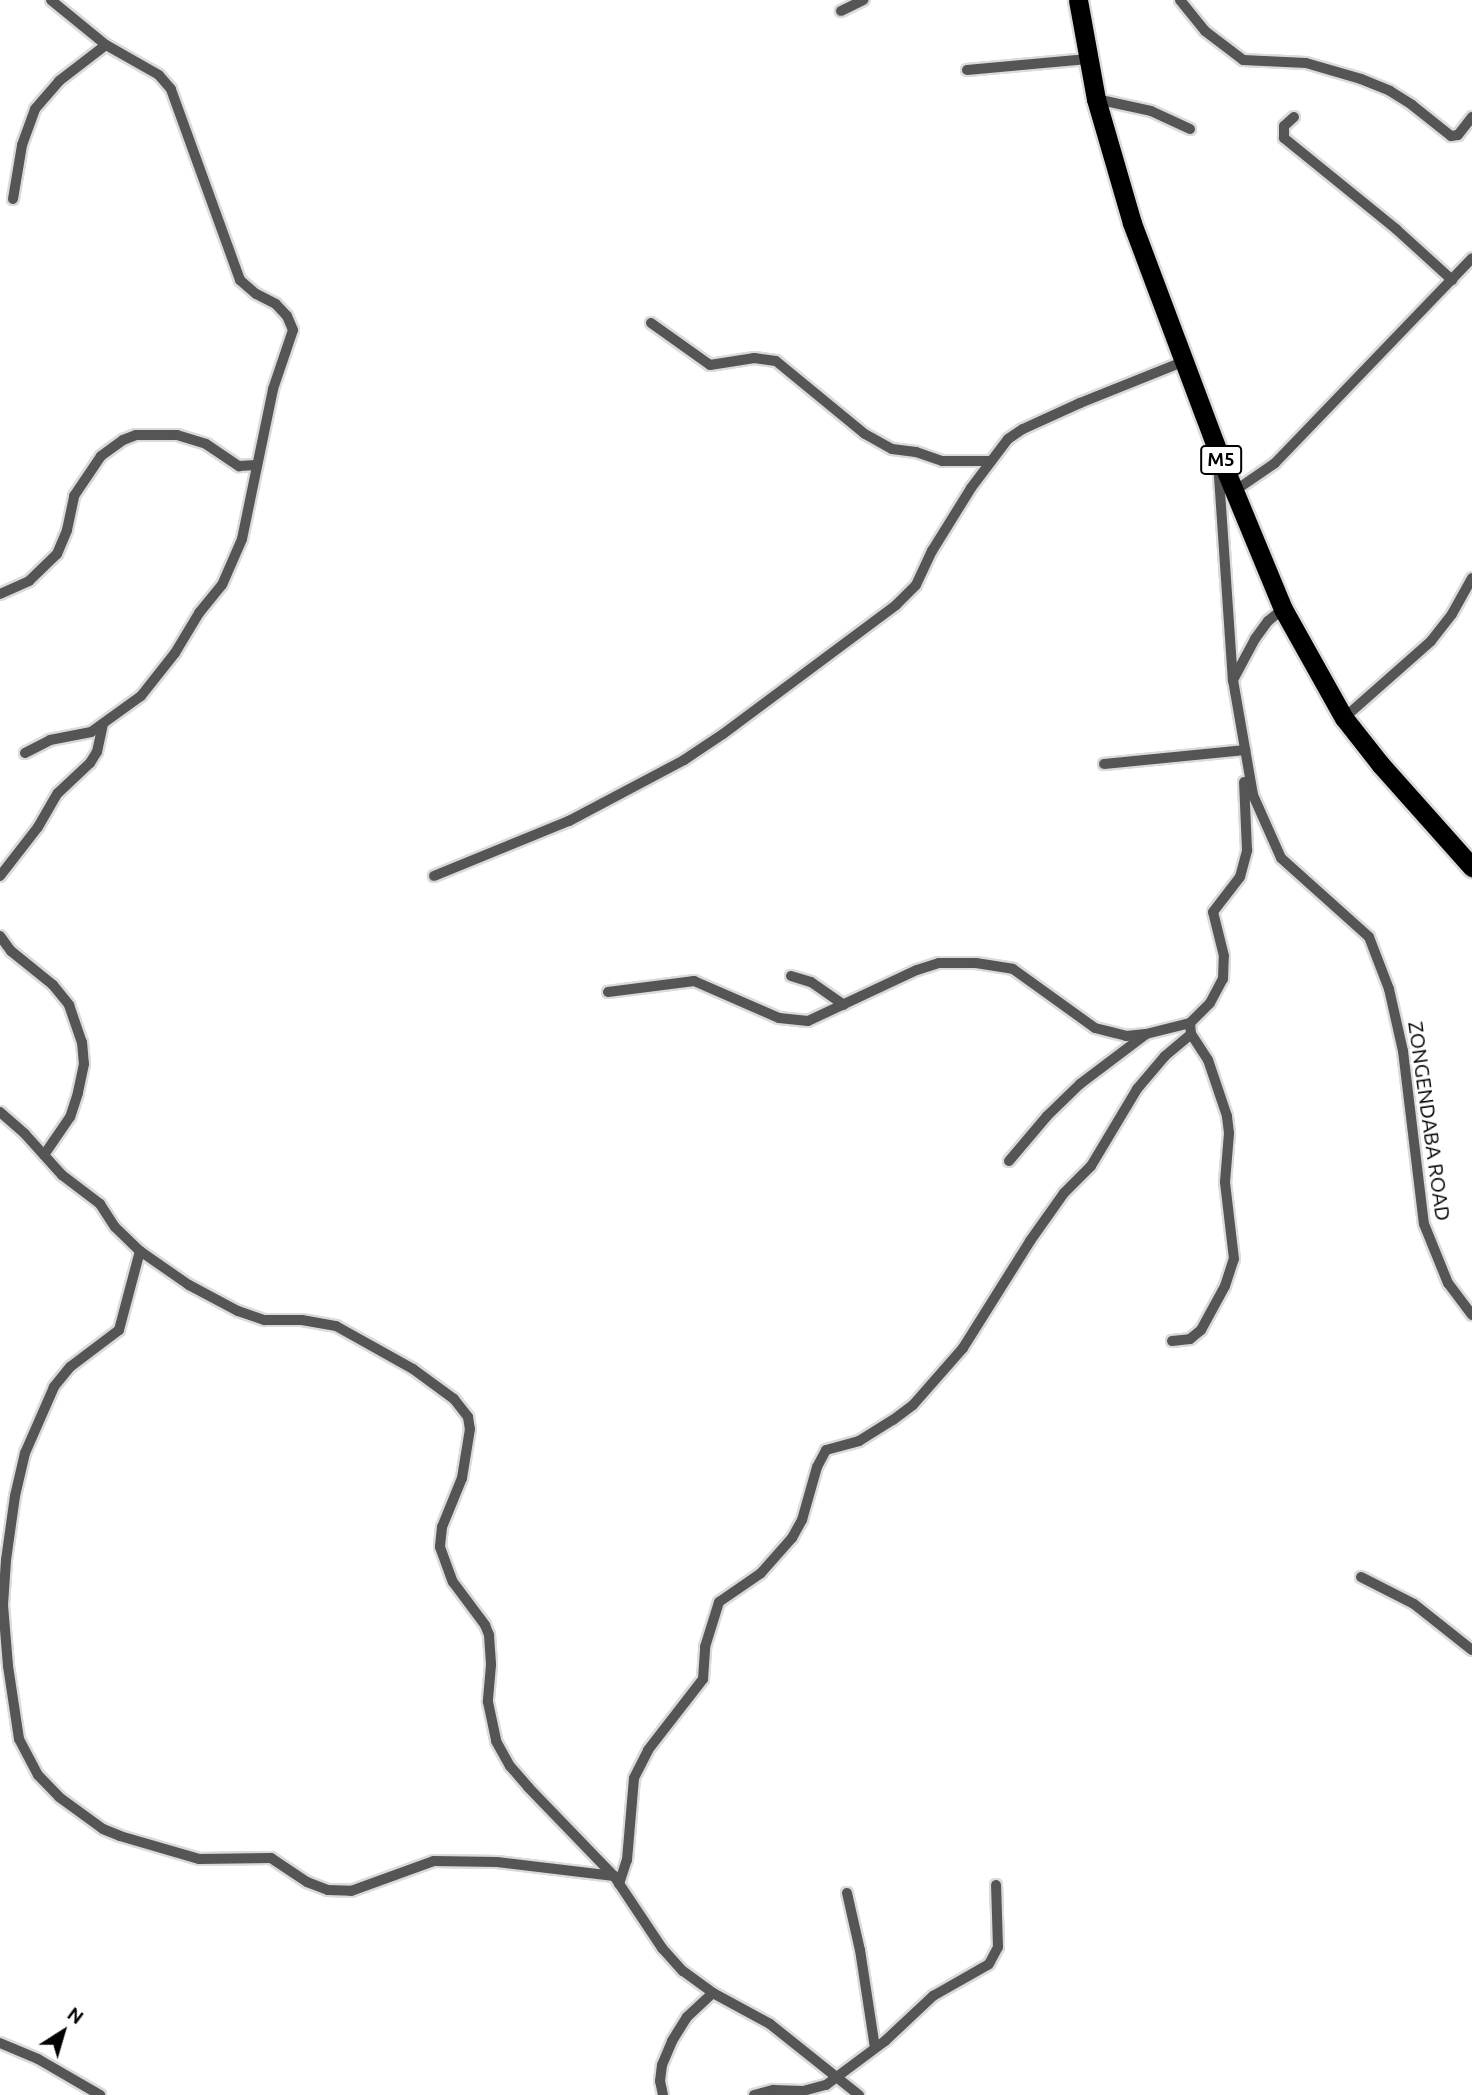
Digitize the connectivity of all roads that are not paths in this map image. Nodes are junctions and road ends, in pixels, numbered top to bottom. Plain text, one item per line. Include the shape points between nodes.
1 (51, 0) edge
2 (864, 0) edge
3 (1078, 0) edge
4 (1180, 0) edge
5 (841, 11) dead end
6 (106, 45) junction
7 (1087, 59) junction
8 (967, 70) dead end
9 (1096, 99) junction
10 (1294, 117) dead end
11 (1472, 117) edge
12 (1190, 129) dead end
13 (13, 199) dead end
14 (1472, 258) edge
15 (1452, 280) junction
16 (651, 323) dead end
17 (1185, 361) junction
18 (1218, 453) junction
19 (991, 461) junction
20 (256, 465) junction
21 (1233, 492) junction
22 (1472, 578) edge
23 (0, 594) edge
24 (1283, 609) junction
25 (1233, 680) junction
26 (1345, 718) junction
27 (103, 724) junction
28 (1245, 750) junction
29 (25, 753) dead end
30 (1104, 764) dead end
31 (1247, 766) junction
32 (1472, 867) edge
33 (0, 876) edge
34 (434, 876) dead end
35 (0, 936) edge
36 (791, 976) dead end
37 (608, 992) dead end
38 (844, 1005) junction
39 (1191, 1028) junction
40 (1146, 1034) junction
41 (0, 1112) edge
42 (44, 1155) junction
43 (1009, 1161) dead end
44 (140, 1251) junction
45 (1472, 1315) edge
46 (1172, 1341) dead end
47 (1361, 1577) dead end
48 (1472, 1650) edge
49 (617, 1880) junction
50 (996, 1885) dead end
51 (846, 1893) dead end
52 (713, 1993) junction
53 (0, 2043) edge
54 (875, 2048) junction
55 (837, 2076) junction
56 (100, 2095) edge
57 (663, 2095) edge
58 (754, 2095) edge
59 (859, 2095) edge

1 - 6 street
2 - 5 street
3 - 7 highway, M5
4 - 11 street via 1205,31 1243,60 1306,63 1361,79 1412,104 1451,136 1458,135
6 - 13 street via 59,81 35,109 22,145
6 - 20 street via 153,71 171,89 240,280 288,316 293,330 273,389
7 - 8 street
7 - 9 highway, M5
9 - 12 street via 1151,111
9 - 17 highway, M5 via 1132,223
10 - 15 street via 1284,126 1284,138
14 - 15 street
15 - 21 street via 1275,463
16 - 19 street via 710,365 754,358 776,361 865,434 891,449 942,461
17 - 18 highway, M5
17 - 19 street via 1023,429 1008,439
18 - 21 highway, M5
18 - 25 street, ZONGENDABA ROAD
19 - 34 street via 932,551 916,585 896,605 732,728 684,760 569,821
20 - 23 street via 239,466 206,444 177,435 123,439 101,456 74,496 57,554 29,581
20 - 27 street via 242,539 222,585 152,683
21 - 24 highway, M5
22 - 26 street via 1431,641
24 - 25 street via 1255,639
24 - 26 highway, M5
25 - 28 street, ZONGENDABA ROAD
26 - 32 highway, M5
27 - 29 street
27 - 33 street via 90,763 58,793
28 - 30 street
28 - 31 street, ZONGENDABA ROAD
31 - 39 street via 1243,776 1247,850 1240,877 1213,912 1224,956 1223,979
31 - 45 street, ZONGENDABA ROAD via 1252,795 1281,858 1368,937 1388,989 1403,1051 1424,1224 1448,1283
35 - 42 street via 10,951 53,985 69,1005 82,1042 84,1064 70,1117
36 - 38 street via 811,982
37 - 38 street via 694,981 792,1021 808,1021
38 - 40 street via 917,970 976,962 1013,969 1095,1028 1126,1036
39 - 40 street
39 - 46 street via 1208,1060 1227,1116 1225,1182 1234,1259 1201,1330 1190,1339
39 - 49 street via 1136,1089 1096,1159 1064,1193 1030,1241 963,1348 913,1405 893,1420 859,1441 826,1450 792,1538 761,1573 719,1602 705,1647 703,1679 648,1750 634,1778 627,1860
40 - 43 street via 1058,1104
41 - 42 street
42 - 44 street via 100,1204
44 - 49 street via 238,1311 264,1320 336,1326 436,1384 468,1417 462,1478 442,1527 440,1547 453,1582 489,1635 488,1702 496,1741 528,1787
44 - 49 street via 119,1330 70,1367 54,1387 25,1453 15,1496 4,1605 8,1666 19,1740 38,1775 103,1829 120,1836 199,1859 271,1858 306,1882 328,1890 351,1891 434,1861 497,1862
47 - 48 street via 1414,1604
49 - 52 street via 662,1948
50 - 54 street via 998,1947 989,1964 933,1996
51 - 54 street
52 - 55 street via 770,2024
52 - 57 street via 687,2017 672,2041 662,2065
53 - 56 street
54 - 55 street
55 - 58 street via 826,2085 803,2091
55 - 59 street

